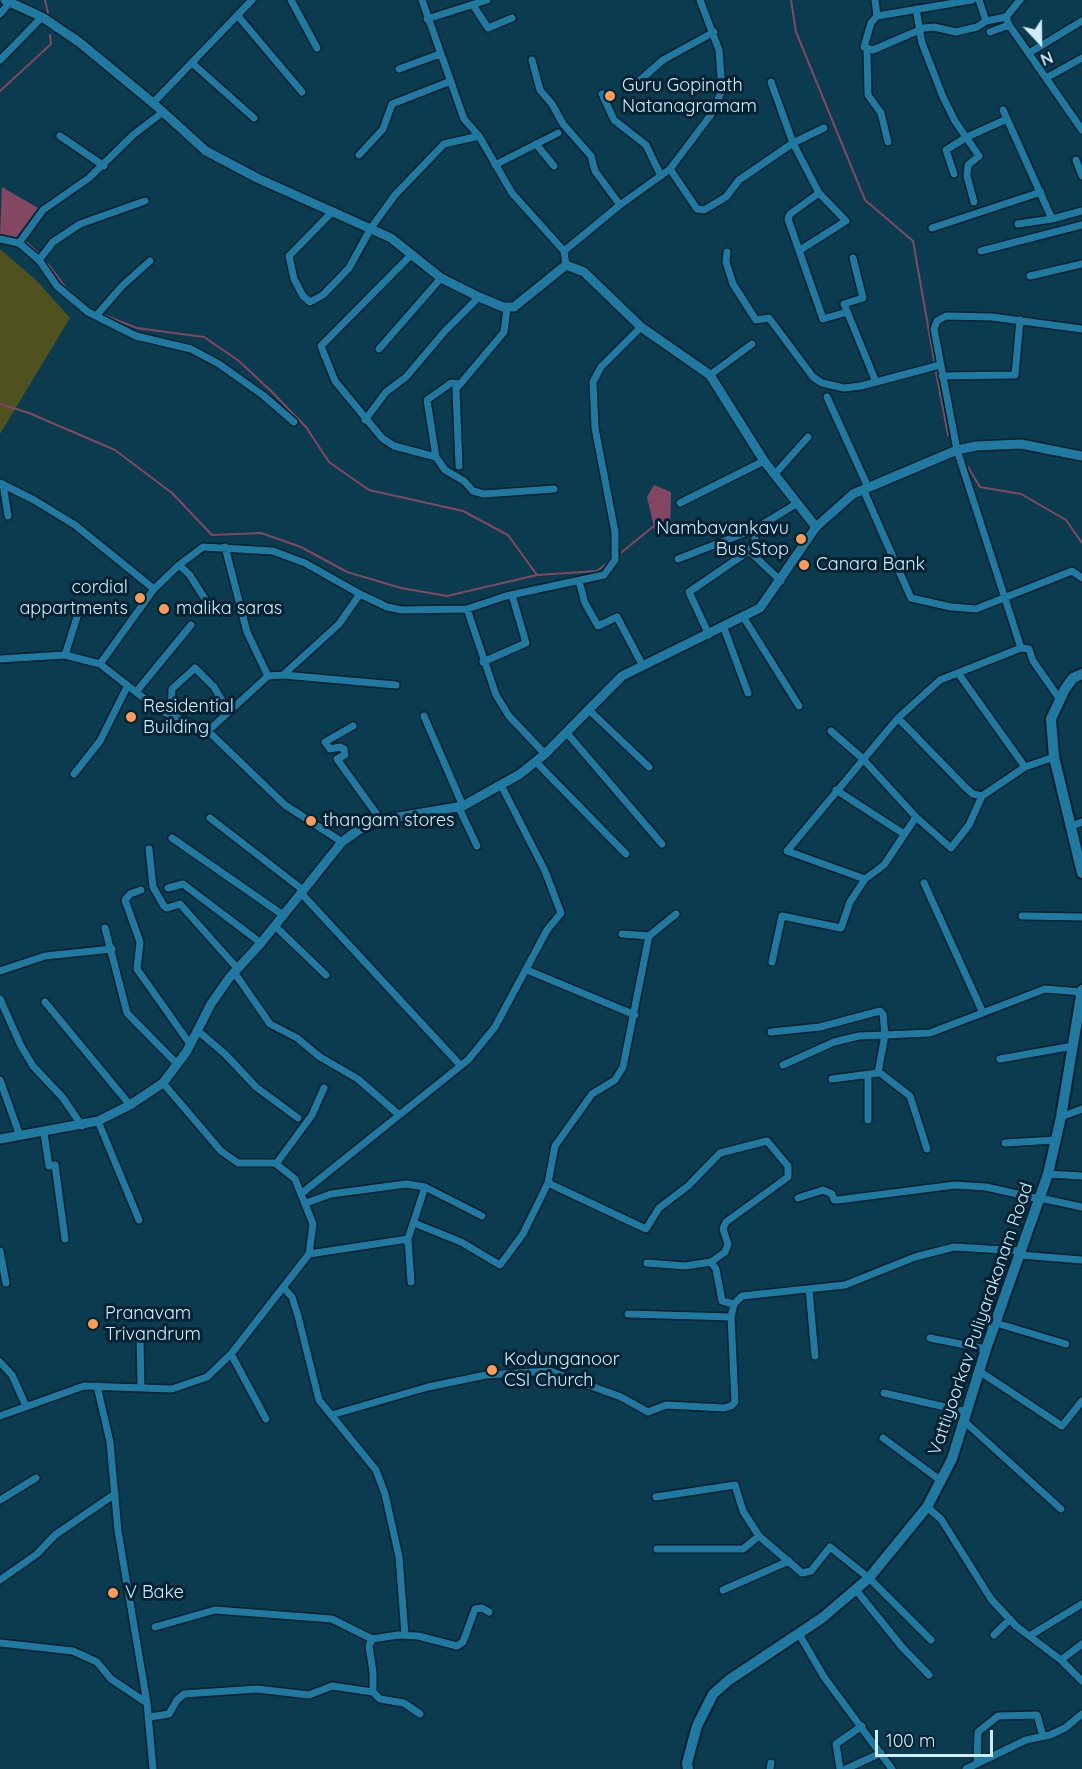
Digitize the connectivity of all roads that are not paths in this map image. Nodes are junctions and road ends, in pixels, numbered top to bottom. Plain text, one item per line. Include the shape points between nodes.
1 (252, 0) edge
2 (291, 0) edge
3 (422, 0) edge
4 (487, 0) edge
5 (875, 0) edge
6 (972, 0) edge
7 (979, 0) edge
8 (1020, 0) edge
9 (8, 1) edge
10 (703, 1) edge
11 (473, 5) junction
12 (916, 9) junction
13 (0, 14) edge
14 (238, 16) junction
15 (877, 16) junction
16 (42, 17) junction
17 (1006, 17) junction
18 (512, 18) dead end
19 (428, 19) junction
20 (986, 21) junction
21 (1082, 21) edge
22 (1010, 25) junction
23 (920, 31) junction
24 (714, 32) junction
25 (990, 32) dead end
26 (317, 48) dead end
27 (867, 50) junction
28 (1029, 52) junction
29 (440, 54) junction
30 (1082, 58) edge
31 (0, 60) edge
32 (532, 60) dead end
33 (192, 63) junction
34 (399, 69) dead end
35 (1048, 77) junction
36 (450, 81) junction
37 (639, 81) dead end
38 (771, 82) dead end
39 (302, 92) dead end
40 (602, 94) dead end
41 (153, 103) junction
42 (1003, 110) dead end
43 (163, 112) junction
44 (254, 118) dead end
45 (1007, 119) junction
46 (1081, 127) edge
47 (824, 128) dead end
48 (558, 134) dead end
49 (60, 136) dead end
50 (479, 136) junction
51 (967, 137) junction
52 (888, 142) dead end
53 (793, 143) junction
54 (536, 144) junction
55 (358, 155) dead end
56 (1076, 160) dead end
57 (495, 165) junction
58 (104, 166) junction
59 (554, 166) dead end
60 (670, 169) junction
61 (954, 174) dead end
62 (661, 176) junction
63 (1082, 176) edge
64 (1041, 192) junction
65 (819, 193) junction
66 (145, 201) dead end
67 (974, 202) dead end
68 (620, 205) junction
69 (333, 211) junction
70 (1082, 211) edge
71 (1052, 219) junction
72 (1018, 224) dead end
73 (1082, 225) edge
74 (371, 228) junction
75 (932, 228) dead end
76 (0, 239) edge
77 (19, 243) junction
78 (800, 250) junction
79 (564, 251) junction
80 (981, 251) dead end
81 (727, 252) dead end
82 (412, 254) junction
83 (853, 258) dead end
84 (39, 260) junction
85 (150, 261) dead end
86 (1082, 264) edge
87 (566, 265) junction
88 (1030, 276) dead end
89 (441, 278) junction
90 (479, 297) junction
91 (507, 308) junction
92 (847, 312) junction
93 (96, 316) junction
94 (1020, 320) junction
95 (641, 327) junction
96 (1082, 329) edge
97 (752, 344) dead end
98 (379, 349) dead end
99 (940, 365) junction
100 (710, 375) junction
101 (942, 376) junction
102 (876, 382) junction
103 (460, 384) junction
104 (826, 397) dead end
105 (365, 420) junction
106 (294, 422) dead end
107 (808, 437) dead end
108 (957, 450) junction
109 (1082, 456) edge
110 (436, 457) junction
111 (764, 461) junction
112 (459, 466) dead end
113 (774, 475) junction
114 (1, 484) edge
115 (866, 488) junction
116 (554, 489) dead end
117 (680, 503) dead end
118 (796, 504) junction
119 (8, 516) dead end
120 (816, 527) junction
121 (756, 529) junction
122 (225, 547) junction
123 (749, 551) junction
124 (678, 559) dead end
125 (179, 565) junction
126 (1082, 578) edge
127 (579, 581) junction
128 (781, 581) junction
129 (154, 590) junction
130 (360, 594) junction
131 (512, 595) junction
132 (206, 599) dead end
133 (1006, 599) junction
134 (467, 609) junction
135 (77, 616) dead end
136 (744, 618) junction
137 (191, 625) dead end
138 (724, 628) junction
139 (709, 634) junction
140 (1021, 648) junction
141 (65, 655) junction
142 (0, 659) edge
143 (483, 662) junction
144 (100, 664) junction
145 (643, 666) junction
146 (958, 673) junction
147 (1082, 674) edge
148 (283, 675) junction
149 (268, 676) junction
150 (396, 685) dead end
151 (127, 687) junction
152 (136, 693) junction
153 (748, 693) dead end
154 (1059, 698) junction
155 (799, 706) dead end
156 (588, 709) junction
157 (228, 711) junction
158 (171, 716) junction
159 (424, 716) dead end
160 (898, 718) junction
161 (353, 726) dead end
162 (208, 731) junction
163 (566, 732) junction
164 (831, 732) dead end
165 (545, 754) junction
166 (1054, 757) junction
167 (862, 759) junction
168 (536, 762) junction
169 (650, 767) dead end
170 (1025, 767) junction
171 (74, 774) dead end
172 (501, 785) junction
173 (836, 789) junction
174 (982, 796) junction
175 (461, 807) junction
176 (916, 817) junction
177 (210, 818) dead end
178 (381, 820) junction
179 (1077, 824) edge
180 (904, 834) junction
181 (172, 838) dead end
182 (342, 842) junction
183 (662, 844) dead end
184 (477, 846) dead end
185 (149, 849) dead end
186 (626, 854) dead end
187 (1082, 873) edge
188 (865, 879) junction
189 (924, 883) dead end
190 (168, 888) dead end
191 (141, 890) dead end
192 (302, 891) junction
193 (676, 914) dead end
194 (283, 915) junction
195 (1022, 916) dead end
196 (1082, 917) edge
197 (275, 926) junction
198 (105, 928) dead end
199 (622, 934) dead end
200 (649, 936) junction
201 (261, 943) junction
202 (112, 949) junction
203 (772, 962) dead end
204 (235, 970) junction
205 (526, 970) junction
206 (0, 971) edge
207 (326, 975) dead end
208 (1082, 991) edge
209 (0, 999) edge
210 (45, 1002) dead end
211 (983, 1013) junction
212 (634, 1015) junction
213 (1079, 1027) edge
214 (198, 1031) junction
215 (771, 1032) dead end
216 (885, 1035) junction
217 (190, 1044) junction
218 (1073, 1046) junction
219 (1000, 1059) dead end
220 (177, 1064) junction
221 (783, 1065) dead end
222 (461, 1066) junction
223 (879, 1072) junction
224 (868, 1075) junction
225 (832, 1078) dead end
226 (0, 1080) edge
227 (164, 1083) junction
228 (324, 1088) dead end
229 (130, 1105) junction
230 (1082, 1109) edge
231 (398, 1114) junction
232 (1061, 1117) junction
233 (298, 1118) dead end
234 (868, 1120) dead end
235 (98, 1121) junction
236 (81, 1126) junction
237 (44, 1132) junction
238 (20, 1136) junction
239 (0, 1139) edge
240 (1056, 1140) junction
241 (1005, 1143) dead end
242 (927, 1149) dead end
243 (276, 1164) junction
244 (1048, 1174) junction
245 (1082, 1176) edge
246 (548, 1183) junction
247 (425, 1187) junction
248 (302, 1193) junction
249 (798, 1198) dead end
250 (1040, 1199) junction
251 (306, 1203) junction
252 (1082, 1207) edge
253 (482, 1216) dead end
254 (139, 1220) dead end
255 (414, 1223) junction
256 (65, 1239) dead end
257 (408, 1239) junction
258 (0, 1251) edge
259 (1021, 1253) junction
260 (309, 1254) junction
261 (1082, 1260) edge
262 (711, 1262) junction
263 (646, 1263) dead end
264 (6, 1282) dead end
265 (411, 1282) dead end
266 (283, 1287) junction
267 (809, 1289) junction
268 (734, 1304) junction
269 (628, 1314) dead end
270 (731, 1317) junction
271 (996, 1323) junction
272 (111, 1336) dead end
273 (930, 1338) dead end
274 (1066, 1344) dead end
275 (986, 1349) junction
276 (231, 1354) junction
277 (815, 1356) dead end
278 (0, 1362) edge
279 (979, 1371) junction
280 (96, 1386) junction
281 (141, 1388) junction
282 (884, 1393) dead end
283 (1082, 1401) edge
284 (26, 1406) junction
285 (331, 1415) junction
286 (0, 1416) edge
287 (965, 1417) junction
288 (266, 1419) dead end
289 (883, 1438) dead end
290 (36, 1478) dead end
291 (940, 1480) junction
292 (115, 1494) junction
293 (656, 1497) dead end
294 (0, 1500) edge
295 (927, 1507) junction
296 (1061, 1509) dead end
297 (759, 1536) junction
298 (657, 1550) dead end
299 (789, 1561) junction
300 (869, 1578) junction
301 (0, 1580) edge
302 (723, 1590) dead end
303 (856, 1590) junction
304 (1082, 1604) edge
305 (489, 1612) dead end
306 (1010, 1619) junction
307 (155, 1627) dead end
308 (799, 1634) junction
309 (405, 1635) junction
310 (994, 1635) dead end
311 (1031, 1635) junction
312 (372, 1639) junction
313 (931, 1640) dead end
314 (0, 1643) edge
315 (1082, 1644) edge
316 (1061, 1660) junction
317 (929, 1675) dead end
318 (1082, 1681) edge
319 (373, 1692) junction
320 (147, 1702) junction
321 (420, 1714) dead end
322 (1082, 1714) edge
323 (150, 1717) junction
324 (862, 1726) junction
325 (1043, 1736) junction
326 (881, 1753) junction
327 (977, 1763) junction
328 (153, 1769) edge
329 (688, 1769) edge
330 (840, 1769) edge
331 (846, 1769) edge
332 (892, 1769) edge
333 (966, 1769) edge

1 - 14 street
2 - 26 street
3 - 19 street
4 - 11 street
5 - 15 street
6 - 12 street
7 - 20 street
8 - 17 street
9 - 13 street
9 - 16 street
10 - 24 street
11 - 18 street via 488,28
11 - 19 street
12 - 15 street
12 - 23 street
14 - 33 street
14 - 39 street
15 - 27 street via 863,45
16 - 31 street
16 - 41 street
17 - 20 street
17 - 22 street
19 - 29 street
20 - 23 street via 956,32 934,27
21 - 28 street
22 - 25 street
22 - 28 street
23 - 27 street
23 - 51 street via 943,97
24 - 37 street via 663,60
24 - 60 street via 720,100
27 - 52 street via 867,94 881,113
28 - 35 street
29 - 34 street
29 - 36 street
30 - 35 street
32 - 68 street via 540,90 591,156 595,171
33 - 41 street
33 - 44 street
35 - 46 street
36 - 50 street via 464,119
36 - 55 street via 392,104 383,129
38 - 53 street
40 - 62 street via 614,120 646,145
41 - 43 street
42 - 45 street
43 - 58 street
43 - 69 street via 206,152
45 - 51 street
45 - 64 street
47 - 53 street
48 - 54 street
49 - 58 street
50 - 57 street
50 - 74 street via 444,144 395,195
51 - 61 street via 946,150
51 - 67 street via 979,156 968,165
53 - 60 street via 704,210 697,208
53 - 65 street
54 - 57 street
54 - 59 street
56 - 63 street
57 - 79 street via 512,193
58 - 77 street via 43,210
60 - 62 street
62 - 68 street
64 - 71 street
64 - 75 street
65 - 78 street via 788,216
65 - 78 street via 841,213 845,222
66 - 84 street via 80,224 53,242
68 - 79 street
69 - 74 street
69 - 74 street via 289,256 294,279 310,302 323,295 349,268
70 - 71 street
71 - 72 street
73 - 80 street
74 - 82 street
76 - 77 street
77 - 84 street
78 - 92 street via 823,319
79 - 87 street
81 - 102 street via 726,262 734,284 756,320 769,318 813,377 844,388
82 - 89 street
82 - 105 street via 320,347 335,381
83 - 92 street via 863,298 844,304
84 - 93 street via 57,286
85 - 93 street
86 - 88 street
87 - 91 street via 522,303
87 - 95 street via 584,272
89 - 90 street
89 - 98 street
90 - 91 street
90 - 105 street via 406,377 386,392
91 - 103 street via 504,332
92 - 102 street
93 - 106 street via 136,336 191,348 264,396
94 - 96 street
94 - 99 street via 940,318 934,329
94 - 101 street via 1015,375
95 - 100 street
95 - 127 street via 601,367 593,382 595,428 616,556 608,573
97 - 100 street
99 - 101 street
99 - 102 street
100 - 111 street
101 - 108 street
103 - 110 street via 451,383 427,400
103 - 112 street via 456,389
104 - 115 street
105 - 110 street via 394,446
107 - 113 street
108 - 109 street via 1021,444
108 - 115 street
108 - 133 street
110 - 116 street via 447,472 479,493
111 - 113 street
111 - 117 street
113 - 118 street
114 - 119 street
114 - 129 street via 75,525
115 - 120 street via 843,501
115 - 133 street via 911,598 976,609
118 - 120 street
118 - 121 street
120 - 128 street
121 - 123 street via 756,542
121 - 124 street
122 - 125 street via 203,547
122 - 130 street via 283,554
122 - 149 street via 247,632
123 - 128 street
123 - 139 street via 689,592
125 - 129 street
125 - 132 street
126 - 133 street via 1072,571
127 - 131 street
127 - 145 street via 585,603 598,626 617,616
128 - 136 street via 767,602
129 - 144 street
130 - 134 street via 395,609
130 - 148 street via 339,624
131 - 134 street
131 - 143 street via 526,643
133 - 140 street
134 - 143 street
135 - 141 street
136 - 138 street
136 - 155 street
137 - 152 street
138 - 139 street
138 - 153 street
139 - 145 street
140 - 146 street
140 - 154 street via 1029,649
141 - 142 street
141 - 144 street
143 - 165 street via 508,716
144 - 151 street
145 - 156 street via 622,676
146 - 160 street via 940,680
146 - 170 street
147 - 154 main road via 1073,678
148 - 149 street
148 - 150 street
149 - 157 street
151 - 152 street
151 - 171 street via 99,741
152 - 158 street
154 - 166 main road via 1051,719
156 - 163 street
156 - 169 street
157 - 158 street via 214,687 195,668 172,689
157 - 162 street
158 - 162 street
159 - 175 street
160 - 167 street
160 - 174 street via 965,787
161 - 178 street via 325,742 330,749 344,749 345,754 337,759
162 - 182 street via 285,804
163 - 165 street
163 - 183 street
164 - 167 street
165 - 168 street
166 - 170 street
166 - 179 main road
167 - 173 street
167 - 176 street
168 - 172 street
168 - 186 street
170 - 174 street
172 - 175 street
172 - 205 street via 545,871 561,914 547,930
173 - 180 street
173 - 188 street via 787,851
174 - 176 street via 969,825 951,848
175 - 178 street
175 - 184 street
176 - 180 street
177 - 192 street
178 - 182 street
179 - 187 main road
180 - 188 street via 884,865
181 - 194 street
182 - 192 street
185 - 204 street via 153,886 164,906 180,904
188 - 203 street via 850,902 842,927 782,916
189 - 211 street
190 - 201 street via 183,884
191 - 217 street via 124,900 140,942 137,969
192 - 194 street
192 - 222 street
193 - 200 street
194 - 197 street
195 - 196 street
197 - 201 street
197 - 207 street
198 - 202 street
199 - 200 street
200 - 212 street
201 - 204 street
202 - 206 street via 45,956
202 - 220 street via 127,1013
204 - 214 street
204 - 231 street via 270,1024 358,1079
205 - 212 street
205 - 222 street via 495,1027
208 - 211 street via 1045,989
208 - 213 main road, Vattiyoorkav Puliyarakonam Road
209 - 236 street via 33,1066 63,1098
210 - 229 street
211 - 216 street via 930,1033
212 - 246 street via 623,1067 615,1080 592,1094 555,1146
213 - 218 main road, Vattiyoorkav Puliyarakonam Road
214 - 217 street
214 - 233 street via 256,1087
215 - 216 street via 820,1026 880,1011
216 - 221 street via 834,1042
216 - 223 street
217 - 220 street
218 - 219 street
218 - 232 main road, Vattiyoorkav Puliyarakonam Road
220 - 227 street
222 - 231 street
223 - 224 street
223 - 242 street via 910,1096
224 - 225 street
224 - 234 street
226 - 238 street
227 - 229 street
227 - 243 street via 221,1151 238,1162
228 - 243 street via 312,1115
229 - 235 street
230 - 232 street
231 - 248 street
232 - 240 main road, Vattiyoorkav Puliyarakonam Road
235 - 236 street
235 - 254 street
236 - 237 street
237 - 238 street
237 - 256 street via 49,1166 55,1165
238 - 239 street
240 - 241 street
240 - 244 main road, Vattiyoorkav Puliyarakonam Road
243 - 248 street via 295,1179
244 - 245 street
244 - 250 main road, Vattiyoorkav Puliyarakonam Road
246 - 255 street via 523,1234 500,1265 462,1242
246 - 262 street via 646,1229 659,1208 688,1186 720,1153 767,1141 788,1166 788,1177 726,1222 725,1252
247 - 251 street via 406,1184 331,1194
247 - 253 street
247 - 255 street
248 - 251 street
249 - 250 street via 823,1190 838,1200 955,1185 986,1187
250 - 252 street
250 - 259 main road, Vattiyoorkav Puliyarakonam Road
251 - 260 street via 313,1224
255 - 257 street
257 - 260 street
257 - 265 street
258 - 264 street
259 - 261 street
259 - 267 street via 954,1247 915,1257 845,1285
259 - 271 main road, Vattiyoorkav Puliyarakonam Road
260 - 266 street
262 - 263 street via 685,1266
262 - 268 street via 722,1301
266 - 276 street
266 - 285 street via 292,1296 319,1400
267 - 268 street via 755,1293 742,1296
267 - 277 street
268 - 270 street
269 - 270 street
270 - 285 street via 735,1392 731,1406 666,1405 648,1412 550,1371 486,1375
271 - 274 street
271 - 275 main road, Vattiyoorkav Puliyarakonam Road
272 - 281 street via 140,1335
273 - 275 street
275 - 279 main road, Vattiyoorkav Puliyarakonam Road
276 - 281 street via 213,1373 192,1384 172,1389
276 - 288 street
278 - 284 street via 12,1375
279 - 283 street via 1062,1426
279 - 287 main road, Vattiyoorkav Puliyarakonam Road
280 - 281 street
280 - 284 street via 80,1387
280 - 292 street via 110,1442
282 - 287 street
284 - 286 street
285 - 309 street via 376,1470 385,1494 399,1557
287 - 291 main road, Vattiyoorkav Puliyarakonam Road via 952,1459
287 - 296 street
289 - 291 street
290 - 294 street
291 - 295 main road, Vattiyoorkav Puliyarakonam Road
292 - 301 street via 55,1535 37,1554
292 - 320 street
293 - 297 street via 735,1485 743,1511
295 - 300 main road, Vattiyoorkav Puliyarakonam Road
295 - 306 street via 941,1519 991,1599
297 - 298 street via 743,1549
297 - 299 street
299 - 300 street via 806,1574 830,1547
299 - 302 street
300 - 303 main road, Vattiyoorkav Puliyarakonam Road
300 - 313 street
303 - 308 main road, Vattiyoorkav Puliyarakonam Road
303 - 317 street
304 - 311 street
305 - 309 street via 475,1609 459,1646
306 - 310 street
306 - 311 street
307 - 312 street via 215,1610 332,1619
308 - 324 street via 824,1677
308 - 329 main road, Vattiyoorkav Puliyarakonam Road via 713,1694 697,1725
309 - 312 street
311 - 316 street
312 - 319 street via 369,1646
314 - 320 street via 73,1651 97,1662 111,1679
315 - 316 street
316 - 318 street
319 - 321 street via 381,1699 404,1703
319 - 323 street via 332,1686 309,1695 257,1689 184,1694 169,1713
320 - 323 street
322 - 325 street via 1065,1728
323 - 328 street
324 - 326 street
324 - 330 street via 836,1744
325 - 327 street
325 - 327 street via 1037,1715 998,1716 978,1732
326 - 331 street
326 - 332 street
327 - 333 street

